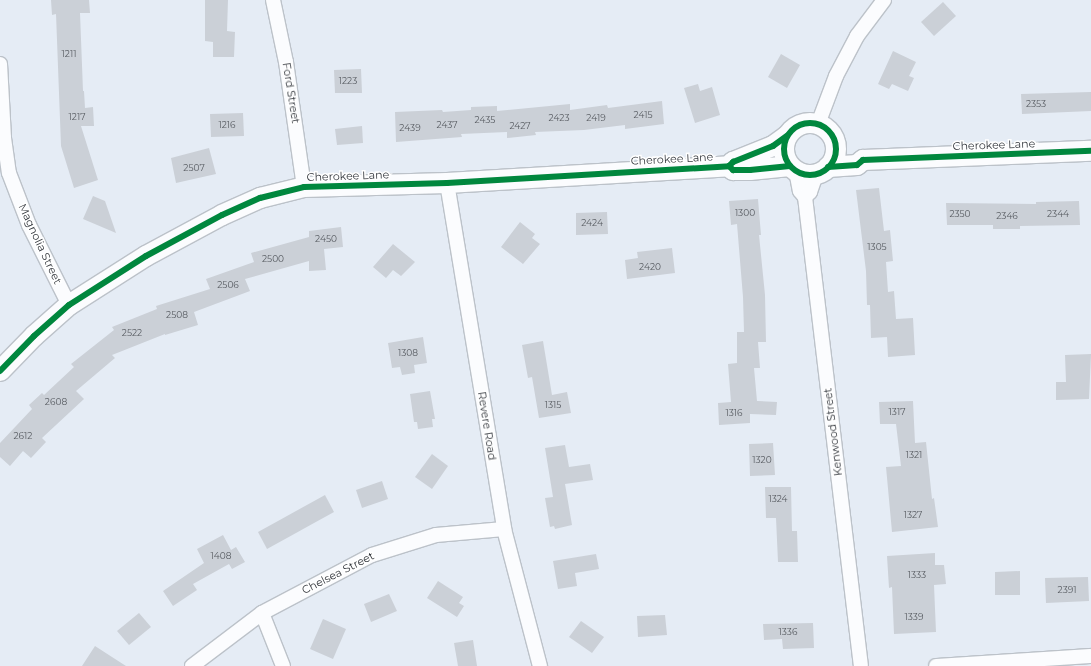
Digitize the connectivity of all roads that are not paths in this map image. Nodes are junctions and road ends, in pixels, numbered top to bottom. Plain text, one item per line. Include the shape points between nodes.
1 (273, 0) edge
2 (884, 0) edge
3 (0, 64) edge
4 (818, 124) junction
5 (787, 136) junction
6 (835, 142) junction
7 (1091, 151) edge
8 (862, 160) junction
9 (729, 166) junction
10 (793, 168) junction
11 (822, 171) junction
12 (447, 183) junction
13 (304, 187) junction
14 (805, 197) junction
15 (69, 305) junction
16 (0, 371) edge
17 (504, 529) junction
18 (262, 613) junction
19 (1091, 656) edge
20 (192, 666) edge
21 (283, 666) edge
22 (540, 666) edge
23 (861, 666) edge
24 (936, 666) edge

1 - 13 street, Ford Street via 286,62
2 - 4 street via 857,36 836,76
3 - 15 street, Magnolia Street via 4,138 9,173 29,225
4 - 5 street via 800,125
4 - 6 street via 831,134
5 - 9 street, Cherokee Lane via 773,146
5 - 10 street via 784,154
6 - 8 street via 858,154
6 - 11 street via 834,158
7 - 8 street, Cherokee Lane
8 - 11 street, Cherokee Lane via 857,165
9 - 10 street, Cherokee Lane via 733,170
9 - 12 street, Cherokee Lane
10 - 11 street via 808,175
10 - 14 street, Kenwood Street via 800,191
11 - 14 street
12 - 13 street, Cherokee Lane
12 - 17 street, Revere Road
13 - 15 street, Cherokee Lane via 260,198 222,215 146,256
14 - 23 street, Kenwood Street
15 - 16 street, Cherokee Lane
17 - 18 street, Chelsea Street via 436,535 372,555
17 - 22 street, Revere Road
18 - 20 street, Chelsea Street
18 - 21 street
19 - 24 street

